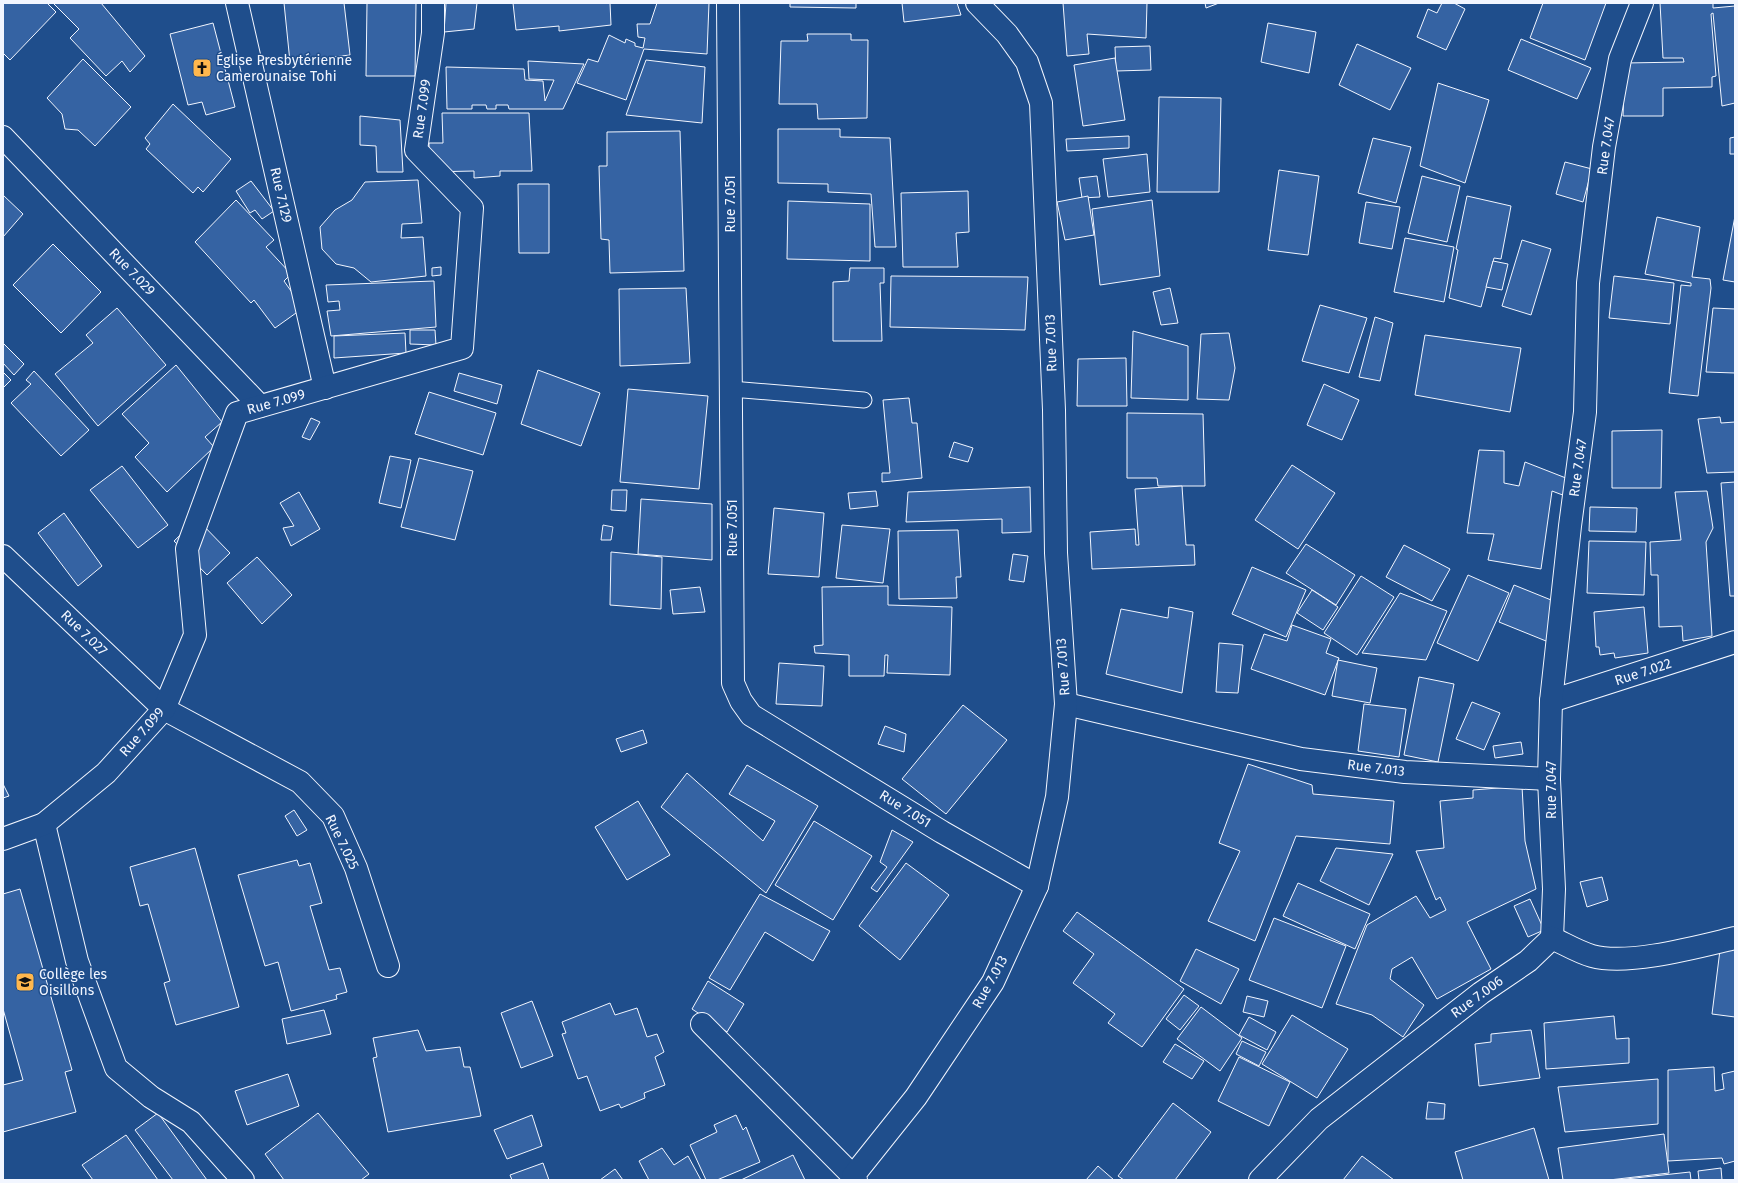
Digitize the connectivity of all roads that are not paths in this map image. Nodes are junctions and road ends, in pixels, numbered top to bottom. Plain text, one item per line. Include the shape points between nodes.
1 (237, 3) edge
2 (433, 3) edge
3 (728, 3) edge
4 (977, 3) edge
5 (1642, 3) edge
6 (3, 137) edge
7 (325, 388) junction
8 (731, 389) junction
9 (864, 400) dead end
10 (260, 406) junction
11 (3, 556) edge
12 (1735, 642) edge
13 (1551, 701) junction
14 (1066, 704) junction
15 (164, 709) junction
16 (1549, 779) junction
17 (44, 824) junction
18 (3, 838) edge
19 (1037, 886) junction
20 (1552, 938) junction
21 (1735, 938) edge
22 (388, 966) dead end
23 (702, 1024) dead end
24 (1270, 1177) edge
25 (854, 1178) edge
26 (244, 1180) edge

1 - 7 street, Rue 7.129
2 - 7 street, Rue 7.099 via 433,33 416,150 472,208 462,348
3 - 8 street, Rue 7.051
4 - 14 street, Rue 7.013 via 1007,34 1027,62 1041,103 1054,410 1056,554
5 - 13 street, Rue 7.047 via 1620,60 1604,147 1588,283 1585,412
6 - 10 street, Rue 7.029
7 - 10 street, Rue 7.099
8 - 9 lane
8 - 19 street, Rue 7.051 via 733,683 741,701 751,715 942,832
10 - 15 street, Rue 7.099 via 236,413 187,549 195,635
11 - 15 street, Rue 7.027
12 - 13 street, Rue 7.022
13 - 16 street, Rue 7.047
14 - 16 street, Rue 7.013 via 1301,759 1405,772
14 - 19 street, Rue 7.013 via 1057,797
15 - 17 street, Rue 7.099 via 106,773
15 - 22 street, Rue 7.025 via 300,782 333,816 356,868
16 - 20 street, Rue 7.047 via 1554,889
17 - 18 street, Rue 7.099
17 - 26 street via 77,962 116,1068 150,1097 191,1122
19 - 25 street, Rue 7.013 via 993,982 916,1097
20 - 21 street via 1592,956 1627,959
20 - 24 street, Rue 7.006 via 1528,961 1481,993 1319,1119
23 - 25 street

